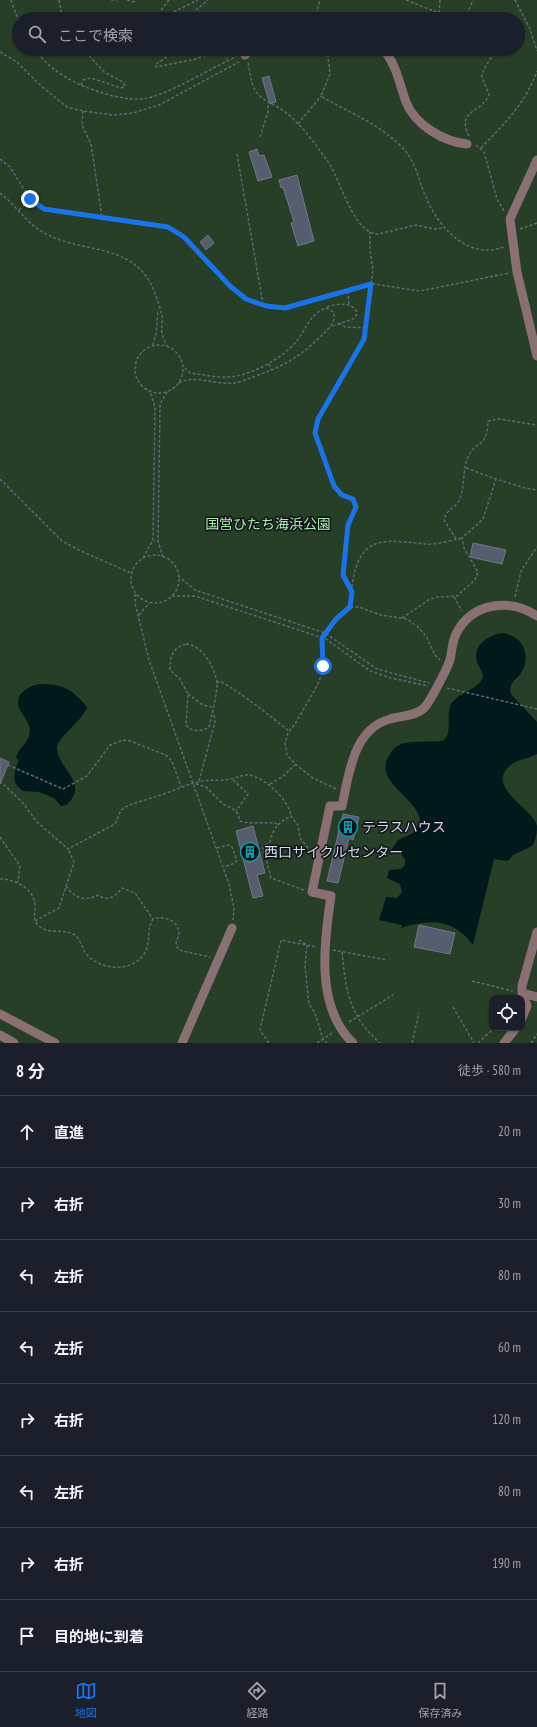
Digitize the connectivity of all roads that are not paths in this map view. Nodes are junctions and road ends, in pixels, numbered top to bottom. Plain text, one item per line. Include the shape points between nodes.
1 (388, 56) edge
2 (470, 141) road end
3 (537, 160) edge
4 (537, 356) edge
5 (537, 616) edge
6 (232, 928) road end
7 (537, 932) edge
8 (522, 993) joint
9 (537, 997) edge
10 (525, 1001) edge
11 (525, 1011) edge
12 (0, 1014) edge
13 (514, 1031) edge
14 (0, 1035) edge
15 (14, 1043) edge
16 (55, 1043) edge
17 (182, 1043) edge
18 (353, 1043) edge
19 (504, 1043) edge

1 - 2 street via 394,65 406,102 418,118 432,132 446,140
3 - 4 street via 510,219 517,272
5 - 18 street via 512,606 493,606 472,615 456,633 448,664 426,706 419,712 382,721 369,729 356,751 342,806 330,806 312,892 331,896 324,949 325,974 335,1015
6 - 17 street
7 - 8 street
8 - 9 street
10 - 11 street
12 - 16 street
13 - 19 street
14 - 15 street

